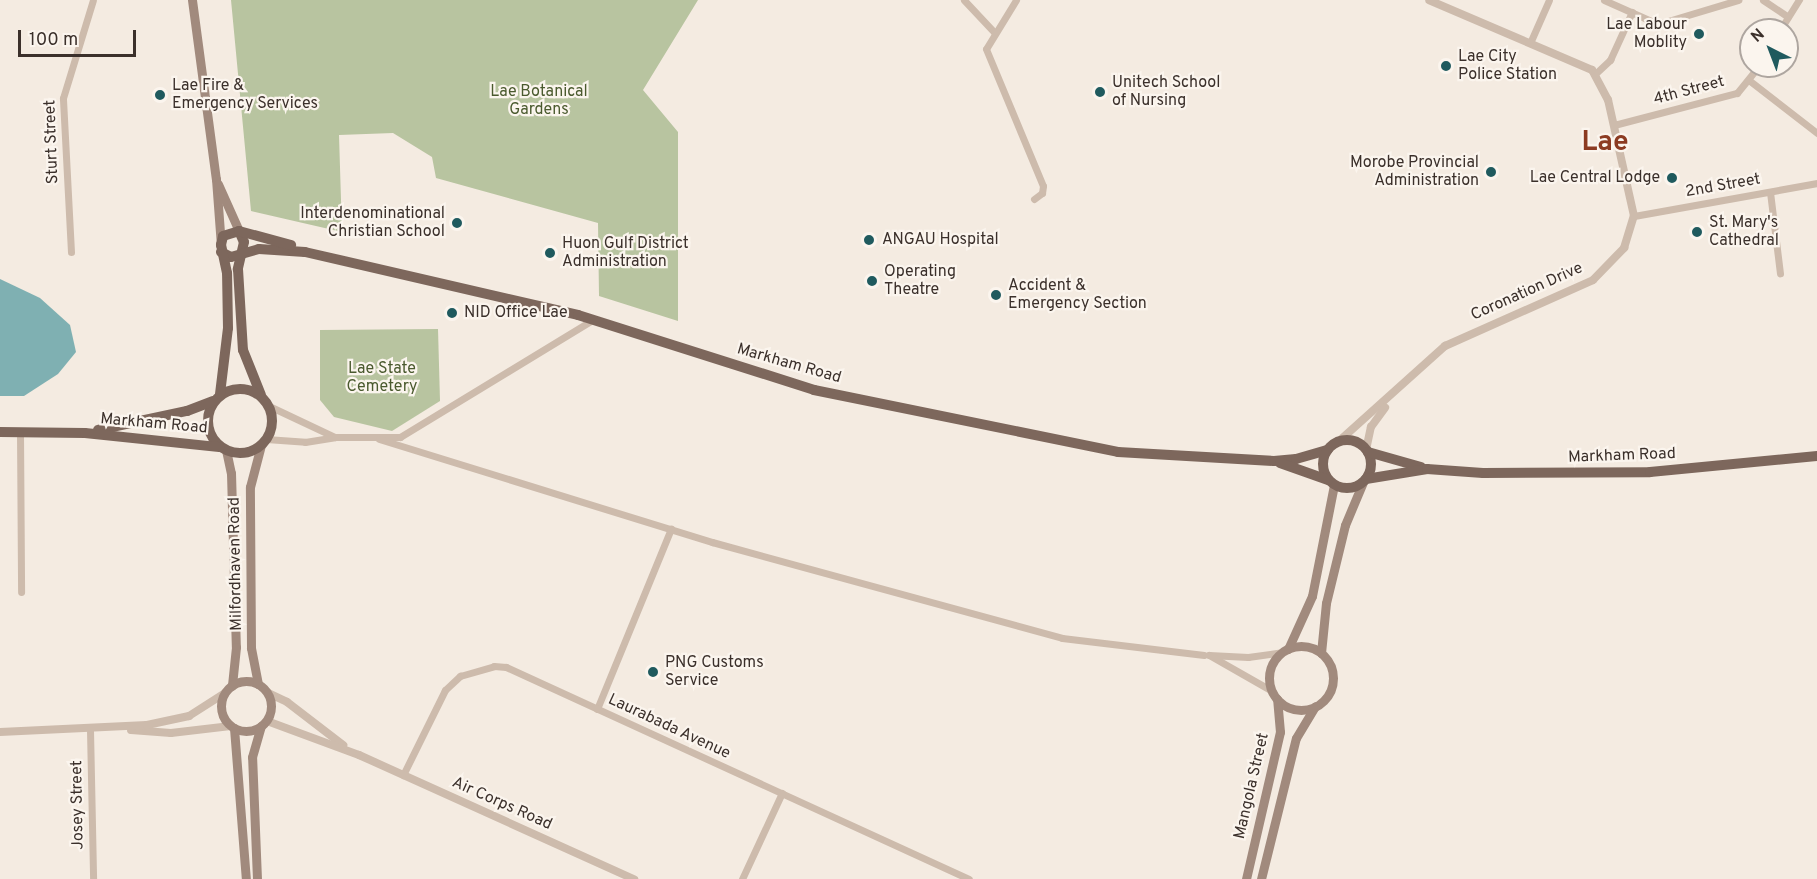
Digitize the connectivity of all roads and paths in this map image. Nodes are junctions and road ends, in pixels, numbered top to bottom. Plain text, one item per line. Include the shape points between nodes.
1 (93, 0) edge
2 (192, 0) edge
3 (964, 0) edge
4 (1016, 0) edge
5 (1429, 0) edge
6 (1549, 0) edge
7 (1604, 0) edge
8 (1738, 0) edge
9 (1763, 0) edge
10 (1800, 0) edge
11 (1632, 12) junction
12 (1788, 17) joint
13 (995, 33) junction
14 (1530, 43) junction
15 (1595, 74) junction
16 (1752, 78) edge
17 (1750, 81) junction
18 (1614, 125) junction
19 (1817, 134) edge
20 (216, 179) junction
21 (1817, 183) edge
22 (1770, 192) junction
23 (1034, 199) dead end
24 (1634, 216) junction
25 (239, 231) junction
26 (221, 248) junction
27 (71, 252) dead end
28 (305, 252) junction
29 (242, 254) junction
30 (1780, 273) dead end
31 (594, 319) junction
32 (1406, 382) junction
33 (261, 396) junction
34 (217, 397) junction
35 (268, 406) junction
36 (0, 432) edge
37 (20, 433) junction
38 (86, 433) junction
39 (335, 437) junction
40 (379, 439) junction
41 (264, 442) junction
42 (1338, 442) junction
43 (223, 448) junction
44 (1328, 450) junction
45 (1367, 451) junction
46 (1817, 456) edge
47 (1274, 461) junction
48 (1427, 469) junction
49 (1365, 480) junction
50 (1331, 482) junction
51 (671, 529) junction
52 (21, 592) dead end
53 (1285, 650) junction
54 (1321, 653) junction
55 (1204, 655) dead end
56 (258, 684) junction
57 (232, 686) junction
58 (225, 693) junction
59 (268, 693) junction
60 (1274, 695) junction
61 (1315, 706) junction
62 (597, 709) junction
63 (264, 724) junction
64 (233, 727) junction
65 (118, 728) junction
66 (90, 730) junction
67 (0, 732) edge
68 (358, 755) junction
69 (403, 775) junction
70 (782, 793) junction
71 (93, 879) edge
72 (246, 879) edge
73 (257, 879) edge
74 (634, 879) edge
75 (742, 879) edge
76 (969, 879) edge
77 (1246, 879) edge
78 (1261, 879) edge

1 - 27 street, Sturt Street via 63,98
2 - 20 main road
3 - 13 street
4 - 13 street
5 - 14 street
6 - 14 street
7 - 11 street
8 - 11 street via 1658,24
9 - 12 street
10 - 12 street
11 - 15 street via 1610,60
13 - 23 street via 986,49 987,58 1044,186
14 - 15 street via 1586,65
15 - 18 street
16 - 17 street, 4th Street
17 - 18 street, 4th Street via 1737,93
17 - 19 street
18 - 24 street
20 - 25 main road
20 - 26 main road
21 - 22 street, 2nd Street
22 - 24 street, 2nd Street
22 - 30 street
24 - 32 street, Coronation Drive via 1623,248 1593,280 1445,346
25 - 26 main road via 226,234
25 - 28 main road, Markham Road
25 - 29 main road via 244,242
26 - 29 main road, Markham Road via 231,256
26 - 34 main road via 228,328
28 - 29 main road, Markham Road via 271,248
28 - 31 main road, Markham Road
29 - 33 main road via 238,269 243,350
31 - 40 street via 475,389 417,429 400,437
31 - 47 main road, Markham Road via 814,390 1118,452
32 - 42 street, Coronation Drive
32 - 45 street, Coronation Drive via 1373,423
33 - 34 main road via 241,388
33 - 35 main road
34 - 38 main road, Markham Road via 187,411
34 - 43 main road via 209,409 208,430
35 - 39 street
35 - 41 main road via 272,423
36 - 37 main road, Markham Road
37 - 38 main road, Markham Road
37 - 52 street
38 - 43 main road, Markham Road
39 - 40 street
39 - 41 street
40 - 51 street
41 - 43 main road via 246,453
41 - 56 main road, Milfordhaven Road via 250,487 251,648
42 - 44 main road
42 - 45 main road via 1354,441
43 - 57 main road, Milfordhaven Road via 231,473 236,647
44 - 47 main road, Markham Road
44 - 50 main road via 1323,468
45 - 48 main road, Markham Road
45 - 49 main road via 1371,465
46 - 48 main road, Markham Road via 1650,472 1483,473
47 - 50 main road, Markham Road
48 - 49 main road, Markham Road
49 - 50 main road via 1352,488
49 - 54 main road via 1345,525 1322,619
50 - 53 main road via 1312,596
51 - 55 street via 1062,638
51 - 62 street
53 - 54 main road via 1305,646
53 - 60 main road via 1269,674
53 - 60 street via 1248,657 1209,655
54 - 61 main road via 1330,665 1332,683 1325,698
56 - 57 main road via 245,681
56 - 59 main road
57 - 58 main road
58 - 64 main road via 222,714
58 - 65 street via 189,716
59 - 63 main road via 271,702
59 - 68 street, Air Corps Road via 287,702
60 - 61 main road via 1291,708
60 - 77 main road, Mangola Street via 1280,732
61 - 78 main road, Mangola Street via 1296,738
62 - 69 street, Laurabada Avenue via 506,668 481,669 460,676 445,690
62 - 70 street, Laurabada Avenue
63 - 64 main road via 246,731
63 - 68 street, Air Corps Road
63 - 73 main road via 252,757
64 - 65 street via 159,733
64 - 72 main road
65 - 66 street
66 - 67 street
66 - 71 street, Josey Street
68 - 69 street, Air Corps Road
69 - 74 street, Air Corps Road
70 - 75 street
70 - 76 street, Laurabada Avenue

